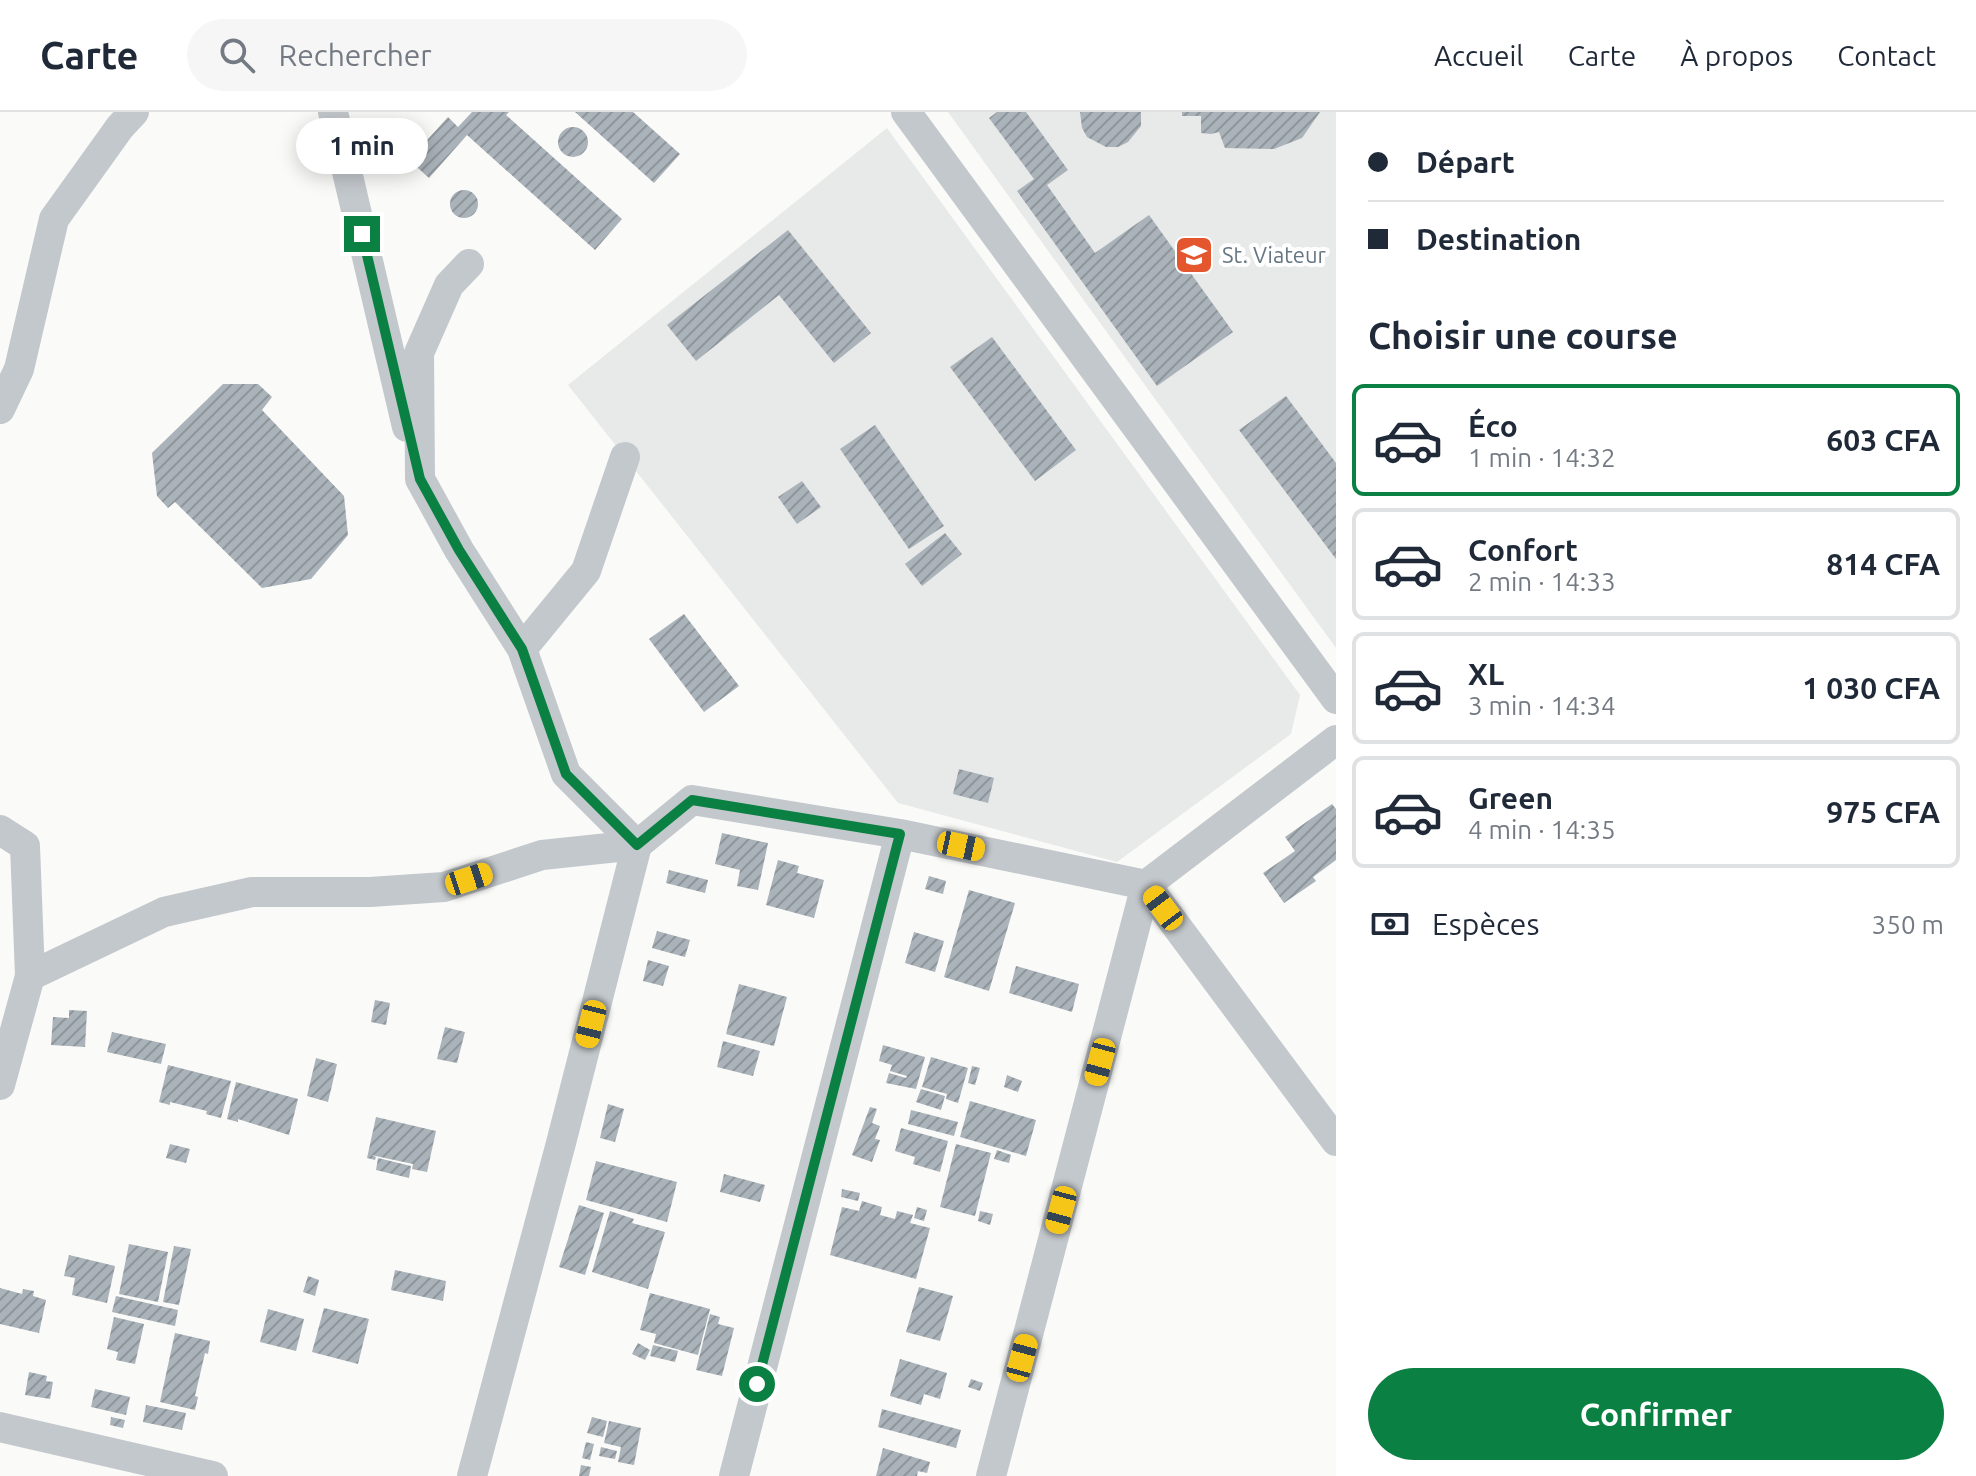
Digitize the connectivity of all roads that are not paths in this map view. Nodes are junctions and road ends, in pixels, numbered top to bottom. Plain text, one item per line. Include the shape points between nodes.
1 (134, 112) edge
2 (333, 112) edge
3 (906, 112) edge
4 (469, 264) dead end
5 (0, 409) edge
6 (625, 457) dead end
7 (420, 479) junction
8 (522, 649) junction
9 (1336, 699) edge
10 (1336, 740) edge
11 (0, 830) edge
12 (900, 834) junction
13 (637, 845) junction
14 (1146, 885) junction
15 (30, 976) junction
16 (0, 1085) edge
17 (1336, 1141) edge
18 (0, 1427) edge
19 (213, 1476) edge
20 (472, 1476) edge
21 (734, 1476) edge
22 (991, 1476) edge

1 - 5 street via 54,219 19,369
2 - 7 street
3 - 9 street
4 - 7 street via 449,285 419,353
6 - 8 street via 586,571
7 - 8 street
8 - 13 street via 566,774
10 - 14 street
11 - 15 street via 25,846
12 - 13 street via 692,800
12 - 14 street
12 - 21 street
13 - 15 street via 542,855 444,887 252,892 164,912
13 - 20 street
14 - 17 street
14 - 22 street
15 - 16 street
18 - 19 street

